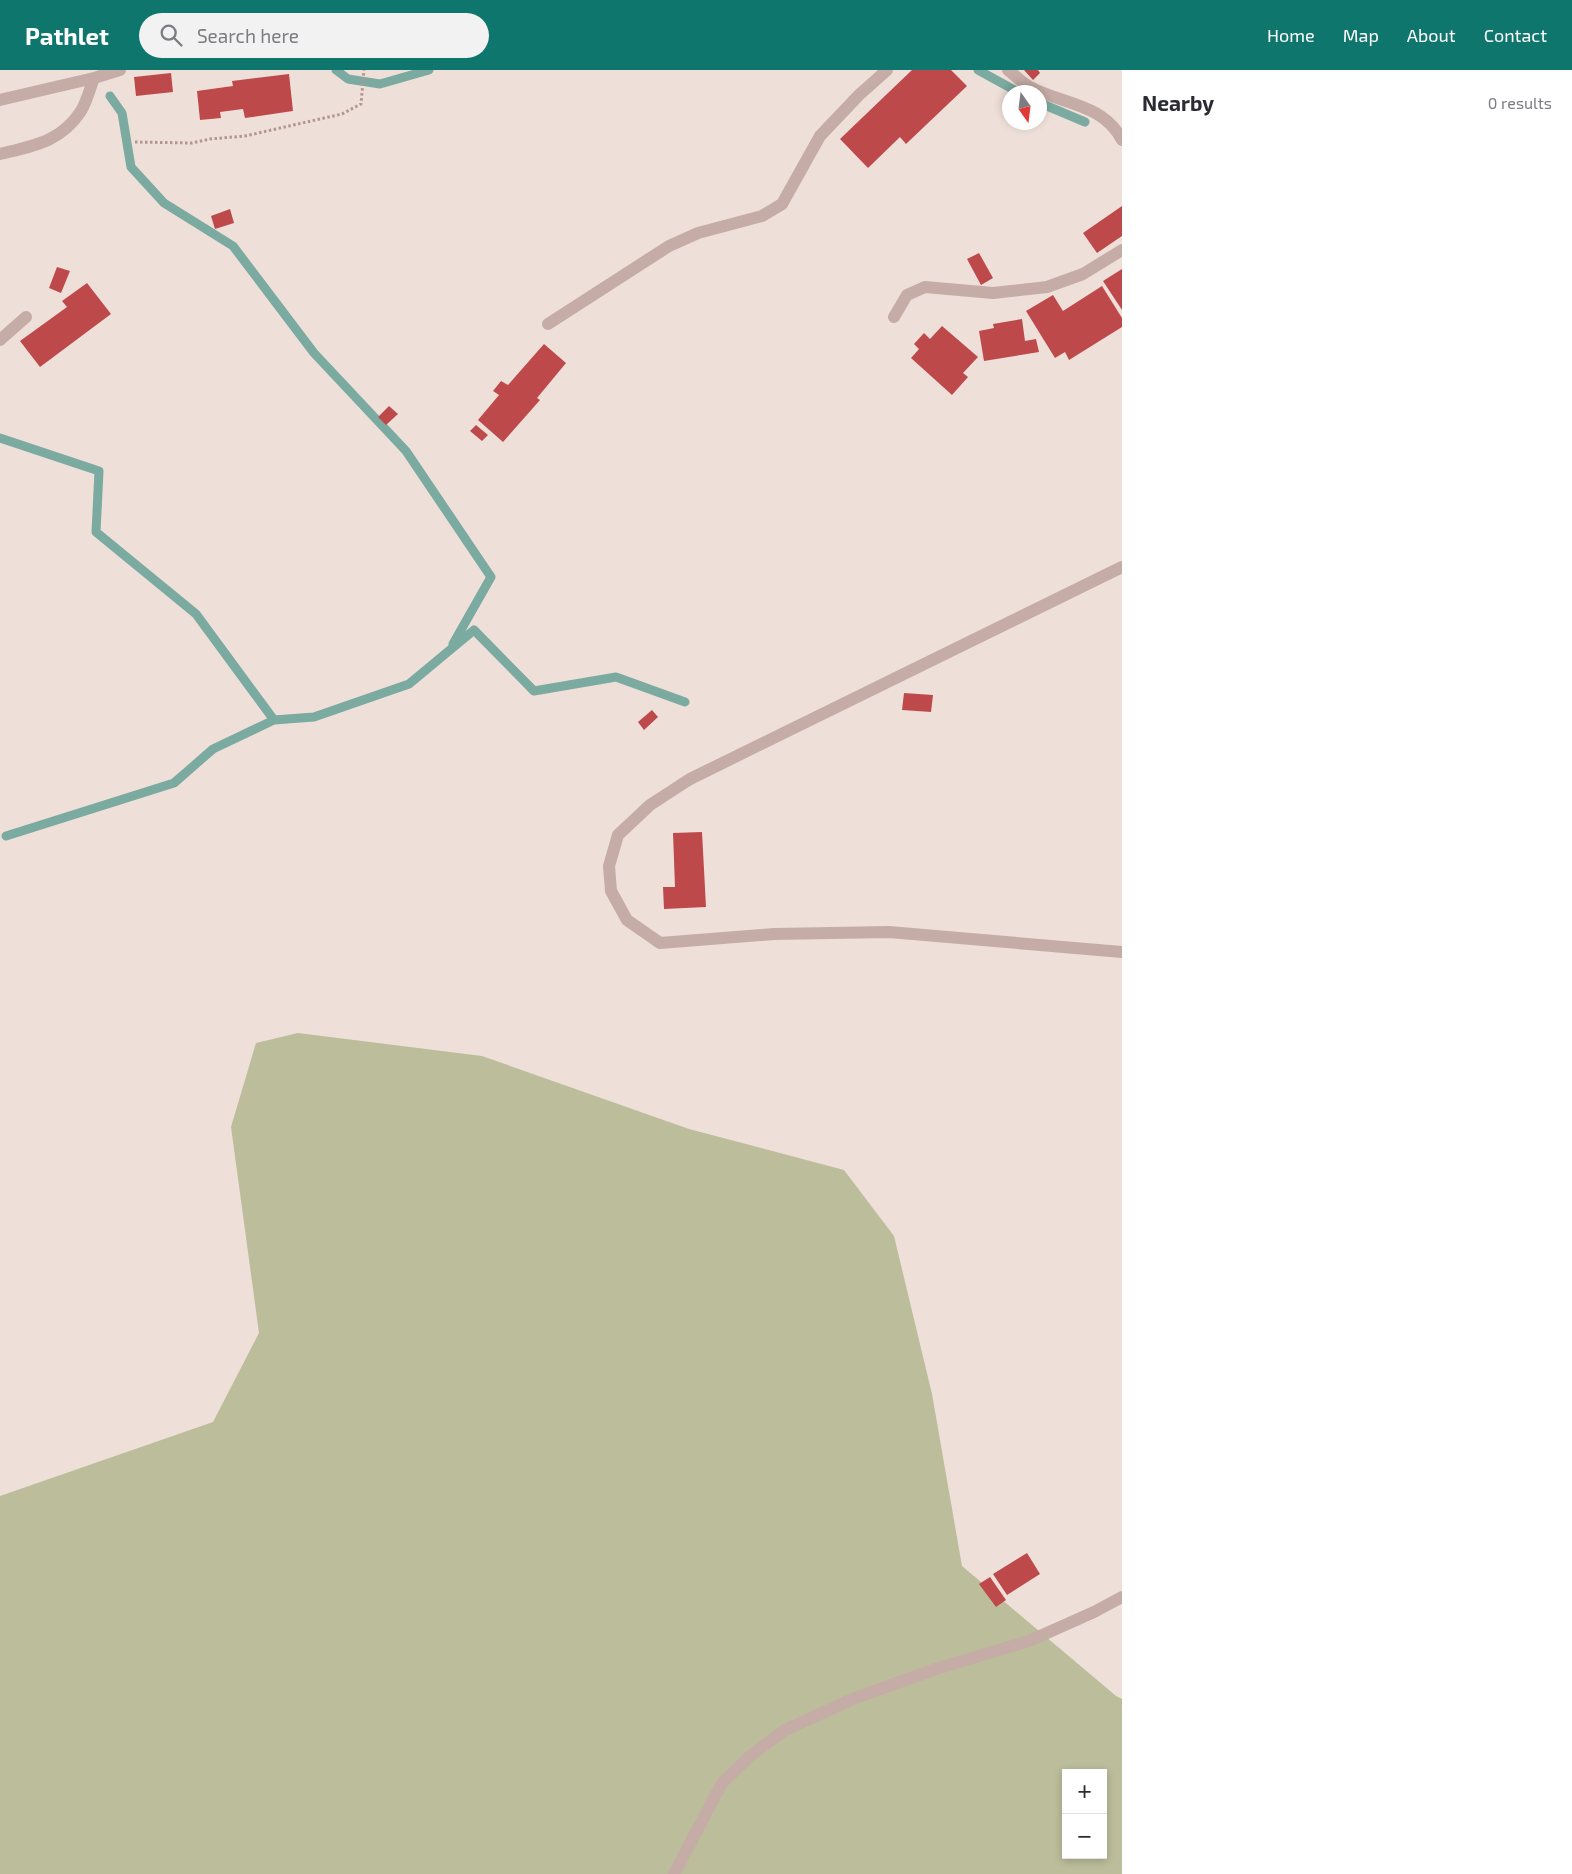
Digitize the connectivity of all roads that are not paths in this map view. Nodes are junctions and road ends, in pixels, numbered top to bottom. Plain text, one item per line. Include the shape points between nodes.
1 (120, 70) edge
2 (887, 70) edge
3 (1008, 70) edge
4 (94, 78) junction
5 (0, 100) edge
6 (1122, 140) edge
7 (0, 154) edge
8 (1122, 250) edge
9 (26, 317) dead end
10 (894, 317) dead end
11 (548, 324) dead end
12 (0, 340) edge
13 (1122, 567) edge
14 (1122, 952) edge
15 (1122, 1597) edge
16 (674, 1874) edge

1 - 4 street
2 - 11 street via 820,136 782,204 762,216 698,233 669,246
3 - 6 street via 1029,87 1087,108 1117,130
4 - 5 street
4 - 7 street via 82,110 62,133 36,146
8 - 10 street via 1083,274 1047,287 993,293 925,287 907,295
9 - 12 street
13 - 14 street via 690,780 650,806 618,835 608,866 611,892 627,920 660,942 774,934 889,932
15 - 16 street via 1029,1640 855,1698 785,1730 750,1756 722,1783

